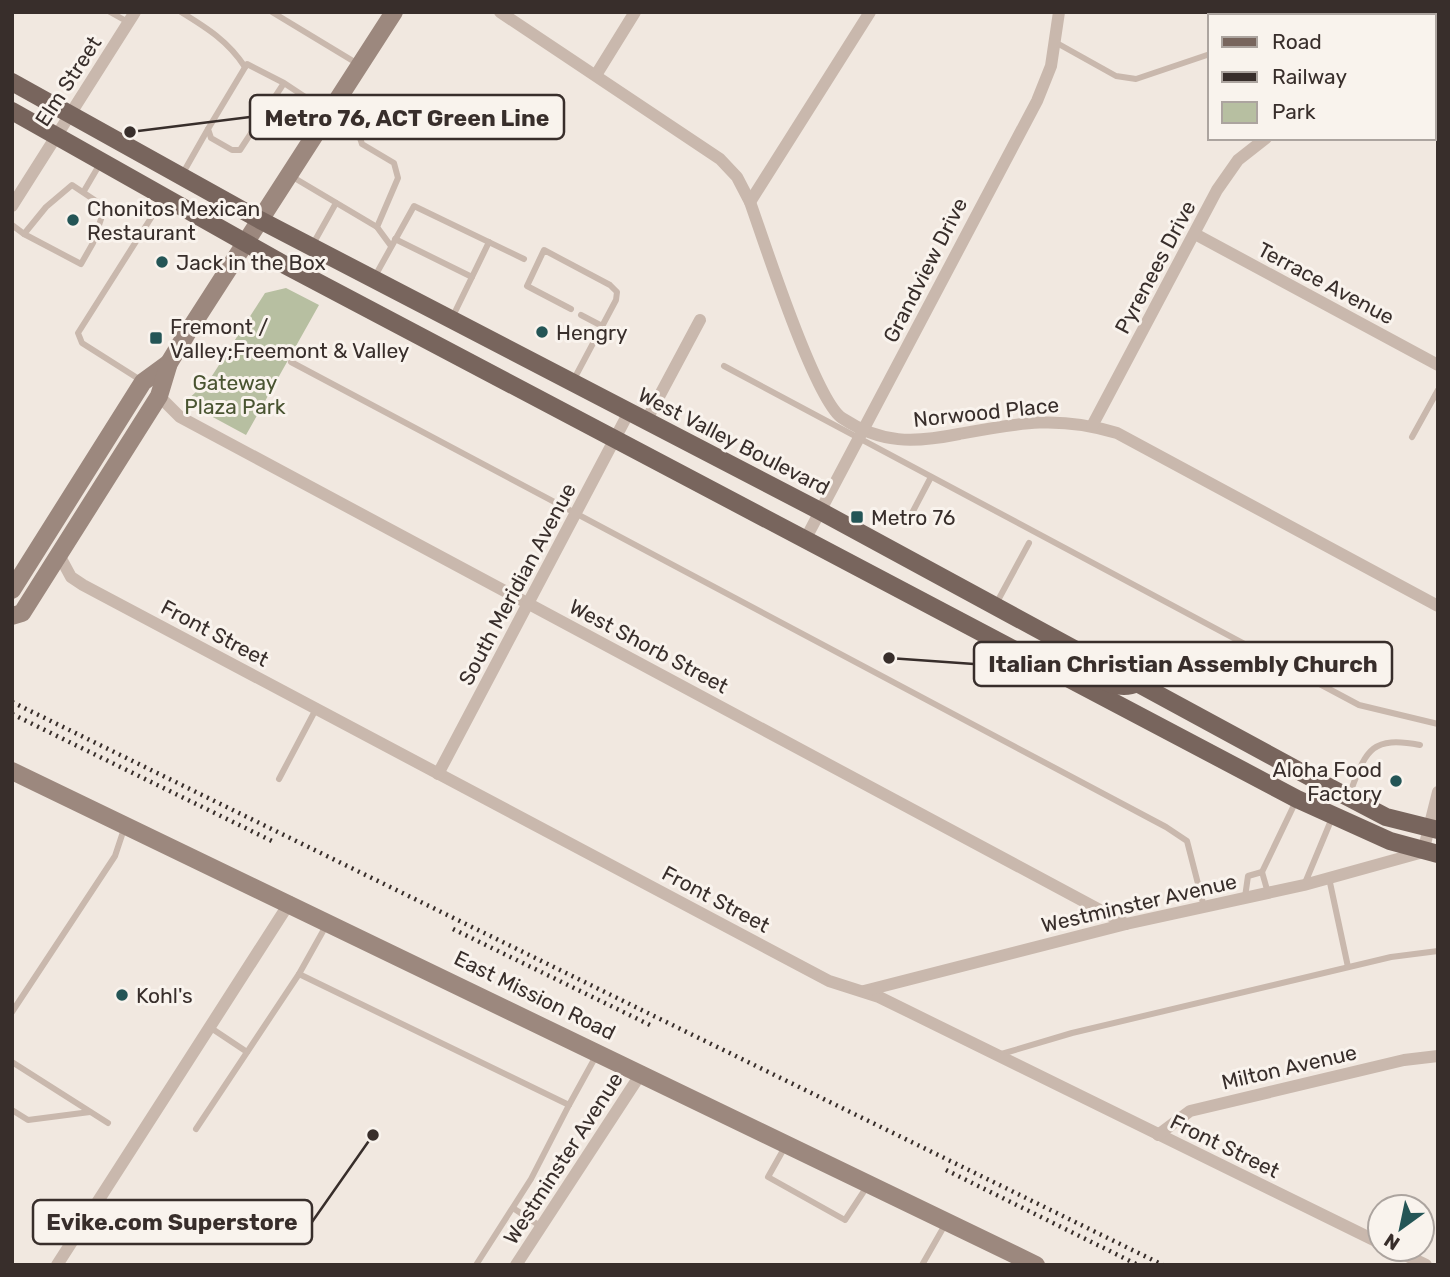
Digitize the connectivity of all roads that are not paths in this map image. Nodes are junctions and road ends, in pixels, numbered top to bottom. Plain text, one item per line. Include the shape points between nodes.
1 (110, 12) edge
2 (181, 12) edge
3 (272, 12) edge
4 (394, 12) edge
5 (500, 12) edge
6 (635, 12) edge
7 (870, 12) edge
8 (1059, 12) edge
9 (132, 17) edge
10 (1055, 42) junction
11 (1208, 55) edge
12 (359, 65) junction
13 (245, 67) junction
14 (596, 75) junction
15 (12, 82) edge
16 (284, 83) junction
17 (12, 111) edge
18 (328, 113) junction
19 (70, 114) junction
20 (208, 129) junction
21 (56, 135) junction
22 (1263, 140) edge
23 (102, 161) junction
24 (289, 174) junction
25 (181, 177) junction
26 (84, 191) junction
27 (165, 197) junction
28 (750, 202) junction
29 (336, 203) junction
30 (12, 206) edge
31 (260, 220) junction
32 (12, 225) edge
33 (377, 228) junction
34 (24, 234) junction
35 (1195, 234) junction
36 (246, 242) junction
37 (393, 242) junction
38 (489, 242) junction
39 (311, 247) junction
40 (524, 259) dead end
41 (472, 277) junction
42 (373, 279) junction
43 (571, 309) dead end
44 (581, 315) dead end
45 (451, 320) junction
46 (700, 320) dead end
47 (602, 326) junction
48 (291, 362) dead end
49 (169, 363) junction
50 (1438, 365) edge
51 (724, 366) dead end
52 (143, 382) junction
53 (572, 382) junction
54 (1438, 390) edge
55 (159, 396) junction
56 (629, 412) junction
57 (646, 421) junction
58 (1092, 426) junction
59 (862, 433) junction
60 (1412, 437) dead end
61 (616, 438) junction
62 (932, 477) junction
63 (820, 511) junction
64 (577, 514) junction
65 (911, 515) dead end
66 (806, 538) junction
67 (1029, 543) dead end
68 (58, 553) junction
69 (12, 590) edge
70 (530, 604) junction
71 (995, 606) junction
72 (1438, 606) edge
73 (12, 616) edge
74 (1056, 671) junction
75 (1138, 683) junction
76 (316, 709) junction
77 (1438, 724) edge
78 (1420, 745) dead end
79 (12, 771) edge
80 (438, 774) junction
81 (279, 779) dead end
82 (1438, 792) edge
83 (1348, 797) junction
84 (1297, 799) junction
85 (1333, 817) junction
86 (125, 824) junction
87 (1433, 829) edge
88 (1431, 853) edge
89 (1262, 872) junction
90 (1329, 878) junction
91 (1304, 885) junction
92 (1268, 893) junction
93 (1245, 898) junction
94 (290, 902) junction
95 (1204, 909) junction
96 (329, 921) junction
97 (1126, 924) junction
98 (1438, 951) edge
99 (1348, 967) junction
100 (299, 974) junction
101 (864, 991) junction
102 (12, 1012) edge
103 (208, 1026) junction
104 (247, 1052) junction
105 (599, 1052) junction
106 (995, 1056) junction
107 (1438, 1056) edge
108 (12, 1062) edge
109 (642, 1072) junction
110 (569, 1105) junction
111 (12, 1110) edge
112 (90, 1112) junction
113 (108, 1123) dead end
114 (196, 1129) dead end
115 (1158, 1135) junction
116 (787, 1143) junction
117 (869, 1183) junction
118 (513, 1208) junction
119 (947, 1222) junction
120 (541, 1226) junction
121 (1366, 1235) edge
122 (57, 1265) edge
123 (476, 1265) edge
124 (516, 1265) edge
125 (922, 1265) edge
126 (1036, 1265) edge

1 - 9 lane
2 - 13 lane via 218,35
3 - 12 lane
4 - 12 main road
5 - 14 street, Norwood Place
6 - 14 street
7 - 28 street
8 - 10 street, Grandview Drive
9 - 19 street, Elm Street
10 - 11 lane via 1116,76 1136,79
10 - 59 street, Grandview Drive via 1037,101
12 - 18 main road
13 - 16 lane via 256,66
13 - 20 lane
14 - 28 street, Norwood Place via 720,159 737,177
15 - 19 main road, West Valley Boulevard
16 - 18 lane
16 - 20 lane via 240,150 211,138
17 - 21 main road
18 - 24 main road
18 - 33 lane via 358,132 362,144 394,163 398,178
19 - 21 street, Elm Street
19 - 25 main road, West Valley Boulevard
20 - 25 lane
21 - 23 main road
21 - 30 street, Elm Street
22 - 35 street, Pyrenees Drive via 1238,160
23 - 26 lane
23 - 27 main road
24 - 29 lane
24 - 31 main road
25 - 31 main road, West Valley Boulevard
26 - 34 lane via 72,185
26 - 34 lane via 102,202 104,214 80,264
27 - 36 main road
27 - 52 lane via 79,333 82,344
28 - 59 street, Norwood Place via 814,377 839,416
29 - 33 lane
29 - 39 lane
31 - 36 main road
31 - 39 main road, West Valley Boulevard
32 - 34 lane
33 - 37 lane
35 - 50 street, Terrace Avenue
35 - 58 street, Pyrenees Drive
36 - 49 main road
36 - 61 main road
37 - 38 lane via 414,206
37 - 41 lane
37 - 42 lane
38 - 40 lane
38 - 41 lane
39 - 42 main road, West Valley Boulevard
41 - 45 lane
42 - 45 main road, West Valley Boulevard
43 - 47 lane via 527,286 544,250 617,292
44 - 47 lane
45 - 53 main road, West Valley Boulevard
46 - 57 street
47 - 53 lane
48 - 64 lane
49 - 52 main road
49 - 55 main road
51 - 59 lane
52 - 69 main road
53 - 56 main road, West Valley Boulevard
54 - 60 lane
55 - 68 main road
55 - 70 street, West Shorb Street via 180,417
56 - 57 main road, West Valley Boulevard
56 - 61 street, South Meridian Avenue
57 - 63 main road, West Valley Boulevard
58 - 59 street, Norwood Place via 1058,420 926,441
58 - 72 street, Norwood Place via 1117,433
59 - 62 lane
59 - 63 street, Grandview Drive
61 - 64 street, South Meridian Avenue
61 - 66 main road
62 - 65 lane
62 - 77 lane via 1359,705
63 - 66 street, Grandview Drive
63 - 71 main road, West Valley Boulevard
64 - 70 street, South Meridian Avenue
64 - 95 lane via 1187,841
66 - 74 main road
67 - 71 lane
68 - 73 main road via 22,613
68 - 76 street, Front Street via 71,577 83,585
70 - 80 street, South Meridian Avenue
70 - 97 street, West Shorb Street
71 - 75 main road, West Valley Boulevard
74 - 75 main road via 1068,662 1115,685
74 - 84 main road
75 - 83 main road, West Valley Boulevard
76 - 80 street, Front Street
76 - 81 lane
78 - 83 lane via 1395,740 1378,743
79 - 86 main road, East Mission Road
80 - 101 street, Front Street via 829,981
82 - 87 street
83 - 87 main road, West Valley Boulevard via 1387,817
84 - 85 main road
84 - 89 lane
85 - 88 main road
85 - 91 lane
86 - 94 main road, East Mission Road
86 - 102 lane via 115,856
87 - 88 street
88 - 90 street, Westminster Avenue
89 - 92 lane
89 - 93 lane via 1248,876
90 - 91 street, Westminster Avenue
90 - 99 lane
91 - 92 street, Westminster Avenue
92 - 93 street, Westminster Avenue
93 - 95 street, Westminster Avenue
94 - 96 main road, East Mission Road
94 - 103 street
95 - 97 street, Westminster Avenue
96 - 100 lane
96 - 105 main road, East Mission Road
97 - 101 street, Westminster Avenue
98 - 99 lane
99 - 106 lane
100 - 104 lane
100 - 110 lane
101 - 106 street, Front Street
103 - 104 lane
103 - 122 street
104 - 114 lane
105 - 109 main road, East Mission Road
105 - 110 lane
106 - 115 street, Front Street
107 - 115 street, Milton Avenue via 1189,1111
108 - 112 lane
109 - 116 main road, East Mission Road
109 - 120 street, Westminster Avenue
110 - 118 lane
111 - 112 lane via 28,1120
112 - 113 lane
115 - 121 street, Front Street
116 - 117 main road, East Mission Road
116 - 117 lane via 768,1177 845,1220
117 - 119 main road, East Mission Road
118 - 120 lane
118 - 123 lane
119 - 125 lane
119 - 126 main road, East Mission Road
120 - 124 street, Westminster Avenue

